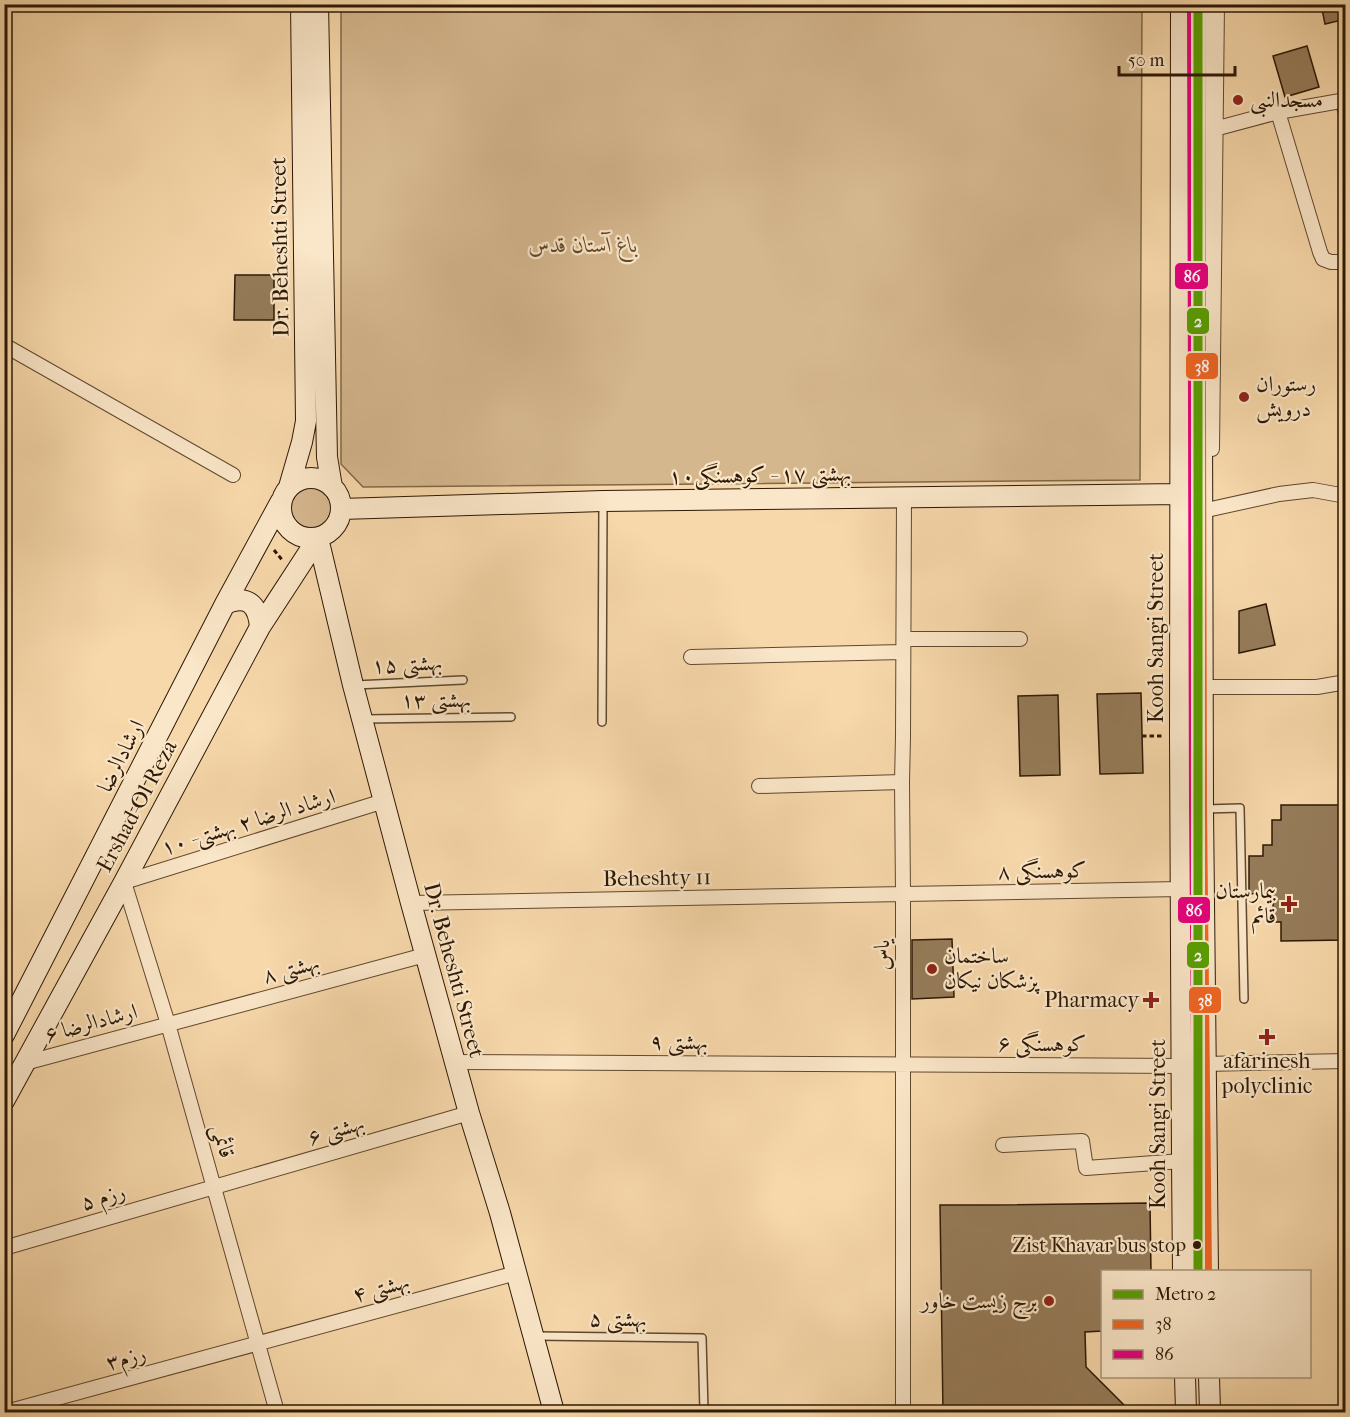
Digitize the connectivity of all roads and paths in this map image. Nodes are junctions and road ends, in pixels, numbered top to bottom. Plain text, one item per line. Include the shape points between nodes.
1 (301, 4) edge
2 (318, 4) edge
3 (1181, 4) edge
4 (1201, 4) edge
5 (1217, 4) edge
6 (1342, 100) edge
7 (1278, 112) junction
8 (1346, 123) edge
9 (1208, 131) junction
10 (1346, 262) edge
11 (4, 345) edge
12 (233, 475) dead end
13 (332, 487) junction
14 (285, 494) junction
15 (1180, 494) junction
16 (1346, 496) edge
17 (904, 497) junction
18 (603, 501) junction
19 (341, 508) junction
20 (1207, 510) junction
21 (318, 538) junction
22 (225, 604) junction
23 (260, 627) junction
24 (1020, 639) dead end
25 (903, 645) junction
26 (691, 657) dead end
27 (463, 680) dead end
28 (1346, 682) edge
29 (353, 685) junction
30 (1203, 687) junction
31 (511, 717) dead end
32 (362, 718) junction
33 (602, 722) dead end
34 (902, 782) junction
35 (759, 786) dead end
36 (384, 801) junction
37 (1203, 809) junction
38 (124, 882) junction
39 (1181, 890) junction
40 (903, 894) junction
41 (411, 903) junction
42 (425, 955) junction
43 (1244, 999) dead end
44 (168, 1023) junction
45 (4, 1035) edge
46 (1346, 1061) edge
47 (455, 1062) junction
48 (25, 1063) junction
49 (903, 1064) junction
50 (1205, 1064) junction
51 (1181, 1066) junction
52 (4, 1101) edge
53 (469, 1113) junction
54 (1003, 1145) dead end
55 (1182, 1161) junction
56 (214, 1187) junction
57 (4, 1248) edge
58 (1184, 1270) edge
59 (1208, 1270) edge
60 (516, 1273) junction
61 (533, 1336) junction
62 (257, 1344) junction
63 (1185, 1378) edge
64 (1209, 1378) edge
65 (704, 1411) dead end
66 (6, 1413) edge
67 (276, 1413) edge
68 (554, 1413) edge
69 (903, 1413) edge
70 (1186, 1413) edge
71 (1210, 1413) edge

1 - 14 street, Dr. Beheshti Street via 306,421
2 - 13 street, Dr. Beheshti Street via 327,457
3 - 15 street, Kooh Sangi Street
4 - 9 street, Kooh Sangi Street
5 - 9 street
6 - 7 street
6 - 8 lane
7 - 9 street
7 - 10 street via 1323,259
9 - 20 street, Kooh Sangi Street
11 - 12 street
13 - 14 street via 311,478 296,482
13 - 19 street
14 - 21 street via 281,516 289,530 303,538
14 - 22 street, ارشادالرضا
15 - 17 street, بهشتی ۱۷ - کوهسنگی۱۰
15 - 39 street, Kooh Sangi Street
16 - 20 street via 1313,490
17 - 18 street, بهشتی ۱۷ - کوهسنگی۱۰
17 - 25 street, یاس
18 - 19 street, بهشتی ۱۷ - کوهسنگی۱۰
18 - 33 lane
19 - 21 street via 332,530
20 - 30 street, Kooh Sangi Street
21 - 23 street, Ershad-Ol Reza
21 - 29 street, Dr. Beheshti Street
22 - 23 street via 235,600 254,606
22 - 45 street, ارشادالرضا
23 - 38 street, Ershad-Ol Reza
24 - 25 street
25 - 26 street
25 - 34 street, یاس
27 - 29 lane, بهشتی ۱۵
28 - 30 street via 1317,687
29 - 32 street, Dr. Beheshti Street
30 - 37 street, Kooh Sangi Street
31 - 32 lane, بهشتی ۱۳
32 - 36 street, Dr. Beheshti Street
34 - 35 street
34 - 40 street, یاس
36 - 38 street, ارشاد الرضا ۲ بهشتی- ۱۰
36 - 41 street, Dr. Beheshti Street
37 - 43 lane via 1240,808
37 - 50 street, Kooh Sangi Street
38 - 44 street, قائمی
38 - 48 street, Ershad-Ol Reza
39 - 40 street, کوهسنگی ۸
39 - 51 street, Kooh Sangi Street
40 - 41 street, Beheshty 11
40 - 49 street, یاس
41 - 42 street, Dr. Beheshti Street
42 - 44 street, بهشتی ۸
42 - 47 street, Dr. Beheshti Street
44 - 48 street, ارشادالرضا ۶
44 - 56 street, قائمی
46 - 50 street
47 - 49 street, بهشتی ۹
47 - 53 street, Dr. Beheshti Street
48 - 52 street, Ershad-Ol Reza
49 - 51 street, کوهسنگی ۶
49 - 69 street, یاس
50 - 59 street, Kooh Sangi Street
51 - 55 street, Kooh Sangi Street
53 - 56 street, بهشتی ۶
53 - 60 street, Dr. Beheshti Street
54 - 55 street via 1082,1141 1086,1168
55 - 58 street, Kooh Sangi Street
56 - 57 street, رزم ۵
56 - 62 street, قائمی
60 - 61 street, Dr. Beheshti Street
60 - 62 street, بهشتی ۴
61 - 65 lane, بهشتی ۵ via 702,1338
61 - 68 street, Dr. Beheshti Street
62 - 66 street, رزم۳
62 - 67 street, قائمی
63 - 70 street
64 - 71 street

